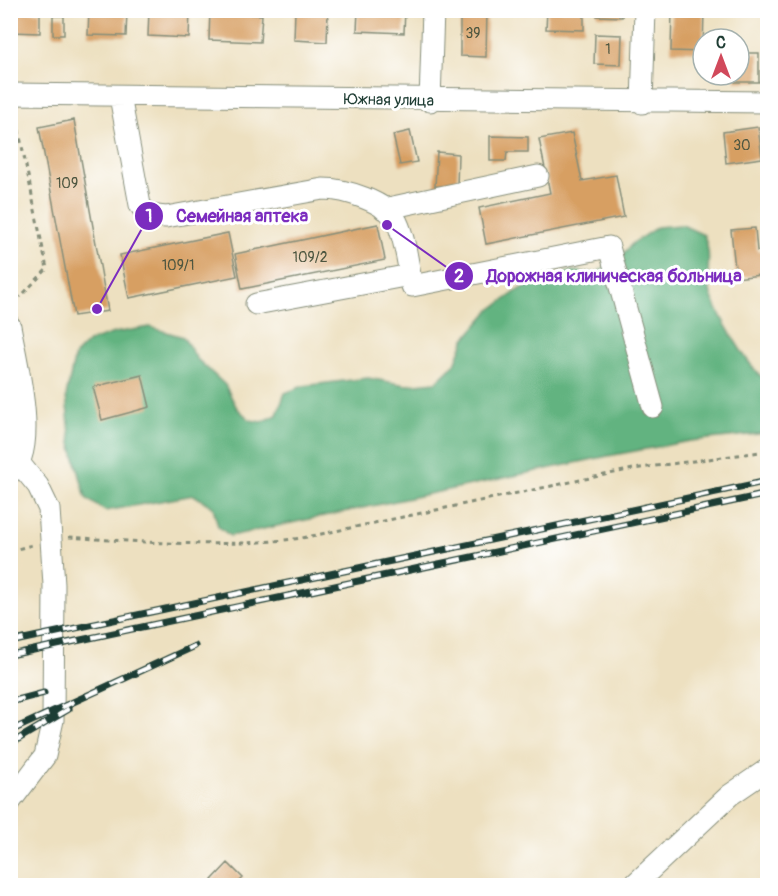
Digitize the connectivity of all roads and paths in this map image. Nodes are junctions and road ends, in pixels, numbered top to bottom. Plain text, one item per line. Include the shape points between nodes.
1 (434, 10) edge
2 (645, 10) edge
3 (11, 94) edge
4 (120, 96) junction
5 (430, 100) junction
6 (768, 102) edge
7 (642, 103) junction
8 (538, 177) dead end
9 (384, 209) junction
10 (410, 275) junction
11 (20, 297) dead end
12 (256, 304) dead end
13 (10, 326) edge
14 (653, 407) dead end
15 (768, 451) edge
16 (15, 468) edge
17 (64, 537) dead end
18 (768, 769) edge
19 (10, 802) edge
20 (633, 885) edge

1 - 5 street
2 - 7 street
3 - 4 street, Южная улица
3 - 11 path via 47,269
4 - 5 street, Южная улица
4 - 9 street via 140,205 148,216 166,217 324,189 346,191
5 - 7 street, Южная улица
6 - 7 street, Южная улица
8 - 9 street
9 - 10 street via 399,227
10 - 12 street
10 - 14 street via 412,286 609,248
13 - 16 street via 26,436
15 - 17 path via 633,469 261,544 173,545
16 - 19 street via 38,486 49,509 54,585 53,720 45,756
18 - 20 street via 730,795

